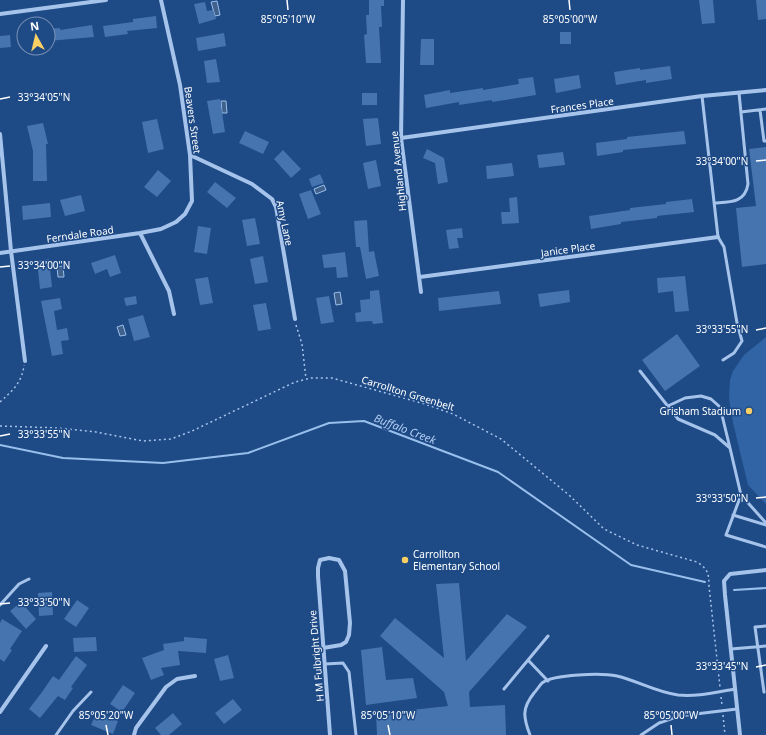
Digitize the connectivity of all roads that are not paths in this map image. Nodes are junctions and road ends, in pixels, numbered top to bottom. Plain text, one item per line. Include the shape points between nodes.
1 (106, 0) edge
2 (160, 0) edge
3 (404, 0) edge
4 (0, 14) edge
5 (766, 90) edge
6 (739, 93) junction
7 (702, 96) junction
8 (766, 109) edge
9 (760, 110) junction
10 (741, 112) junction
11 (0, 134) edge
12 (401, 138) junction
13 (766, 141) edge
14 (190, 155) junction
15 (715, 203) junction
16 (161, 229) joint
17 (140, 233) junction
18 (718, 237) junction
19 (11, 251) junction
20 (0, 253) edge
21 (420, 277) junction
22 (421, 292) dead end
23 (174, 314) dead end
24 (294, 319) road end
25 (723, 360) dead end
26 (25, 362) road end
27 (640, 371) dead end
28 (668, 406) junction
29 (730, 448) junction
30 (741, 495) junction
31 (733, 515) junction
32 (766, 524) edge
33 (766, 547) edge
34 (766, 570) edge
35 (29, 579) dead end
36 (0, 606) edge
37 (766, 626) edge
38 (548, 636) dead end
39 (46, 646) dead end
40 (766, 646) edge
41 (758, 647) junction
42 (323, 648) junction
43 (731, 649) junction
44 (528, 660) junction
45 (325, 664) junction
46 (195, 676) dead end
47 (548, 681) junction
48 (504, 689) dead end
49 (735, 689) junction
50 (91, 692) dead end
51 (764, 692) dead end
52 (737, 709) junction
53 (0, 712) edge
54 (56, 735) edge
55 (134, 735) edge
56 (330, 735) edge
57 (356, 735) edge
58 (530, 735) edge
59 (641, 735) edge
60 (740, 735) edge

1 - 4 street
2 - 14 street, Beavers Street via 180,85
3 - 12 street, Highland Avenue
5 - 6 street, Frances Place
6 - 7 street, Frances Place
6 - 10 lane
7 - 12 street, Frances Place
7 - 15 lane
8 - 9 lane
9 - 10 lane
9 - 13 lane
10 - 15 lane via 747,190 733,202
11 - 19 street
12 - 21 street, Highland Avenue
14 - 16 street, Beavers Street via 192,201 185,214 176,222
14 - 24 street, Amy Lane via 252,184 272,198 276,207
15 - 18 lane
16 - 17 street, Ferndale Road
17 - 19 street, Ferndale Road
17 - 23 street via 169,291
18 - 21 street, Janice Place
18 - 25 lane via 724,247 742,341 734,353
19 - 20 street, Ferndale Road
19 - 26 street
21 - 22 street, Highland Avenue
27 - 28 lane
28 - 29 lane via 678,419 715,435
28 - 29 lane via 685,398 701,396 711,399 720,407
29 - 30 lane
30 - 31 lane
30 - 32 lane
31 - 32 lane
31 - 33 lane via 726,535
34 - 43 street via 730,574 724,581
35 - 36 lane via 19,584
37 - 41 lane via 755,627
38 - 44 lane
39 - 53 street
40 - 41 lane
41 - 43 lane
41 - 51 lane
42 - 42 street, H M Fulbright Drive via 318,568 320,560 329,558 339,560 345,571 350,623 346,642 341,646
42 - 45 street, H M Fulbright Drive
43 - 49 street
44 - 47 lane
44 - 48 lane
45 - 56 street, H M Fulbright Drive
45 - 57 lane via 343,664 349,672
46 - 55 street via 177,679 166,687 136,728
47 - 49 lane via 565,676 608,675 631,680 652,689 692,696
47 - 58 lane via 543,683 526,704 524,714
49 - 52 street
50 - 54 lane
52 - 59 lane via 679,716 659,723
52 - 60 street

